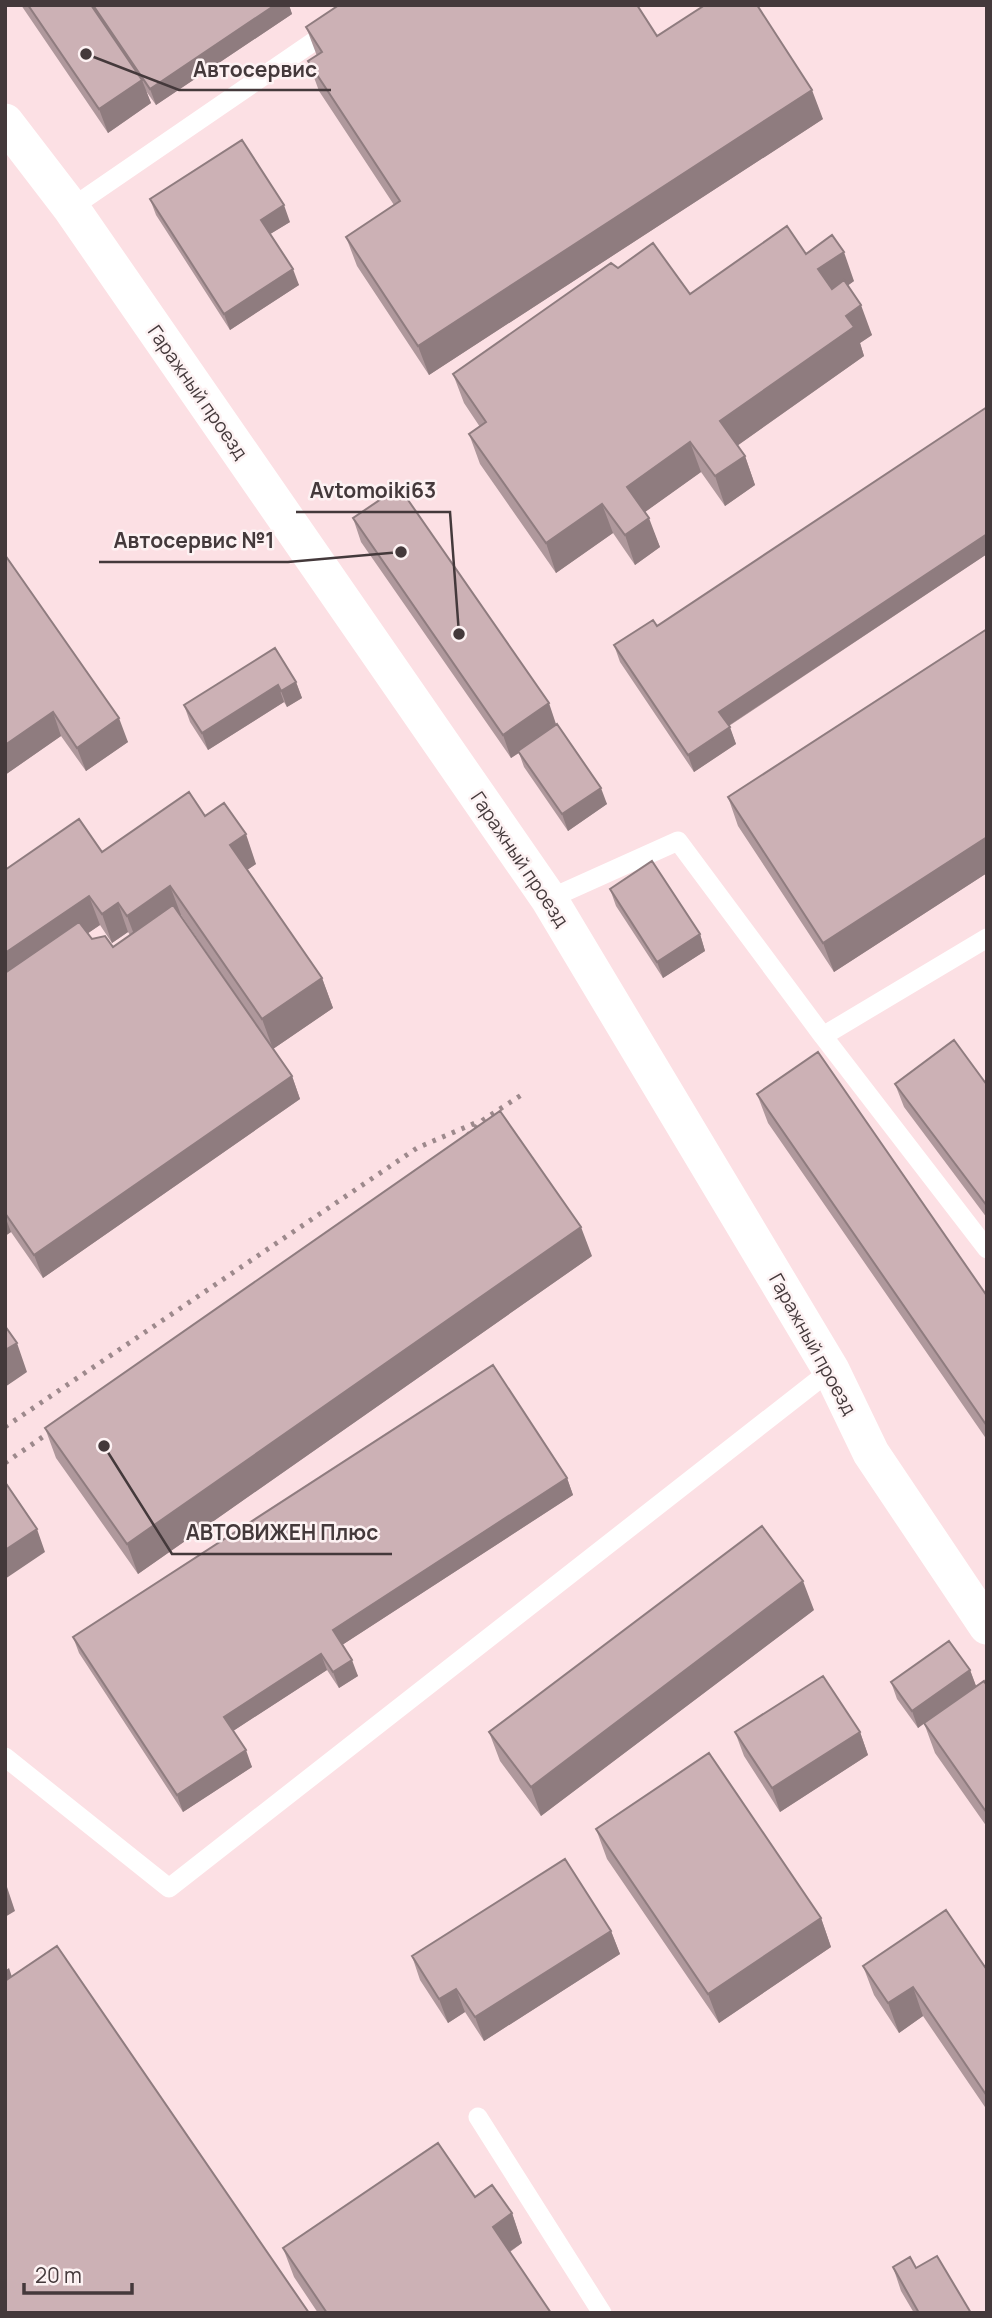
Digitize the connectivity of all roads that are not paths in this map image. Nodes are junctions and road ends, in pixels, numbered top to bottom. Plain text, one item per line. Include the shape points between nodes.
1 (367, 5) edge
2 (5, 122) edge
3 (71, 208) junction
4 (550, 899) junction
5 (987, 938) edge
6 (823, 1036) junction
7 (987, 1249) edge
8 (831, 1370) junction
9 (987, 1626) edge
10 (5, 1757) edge
11 (478, 2117) dead end
12 (602, 2313) edge

1 - 3 lane
2 - 3 street, Гаражный проезд
3 - 4 street, Гаражный проезд
4 - 6 lane via 678,841
4 - 8 street, Гаражный проезд
5 - 6 lane
6 - 7 lane
8 - 9 street, Гаражный проезд via 871,1453
8 - 10 lane via 169,1888
11 - 12 lane

